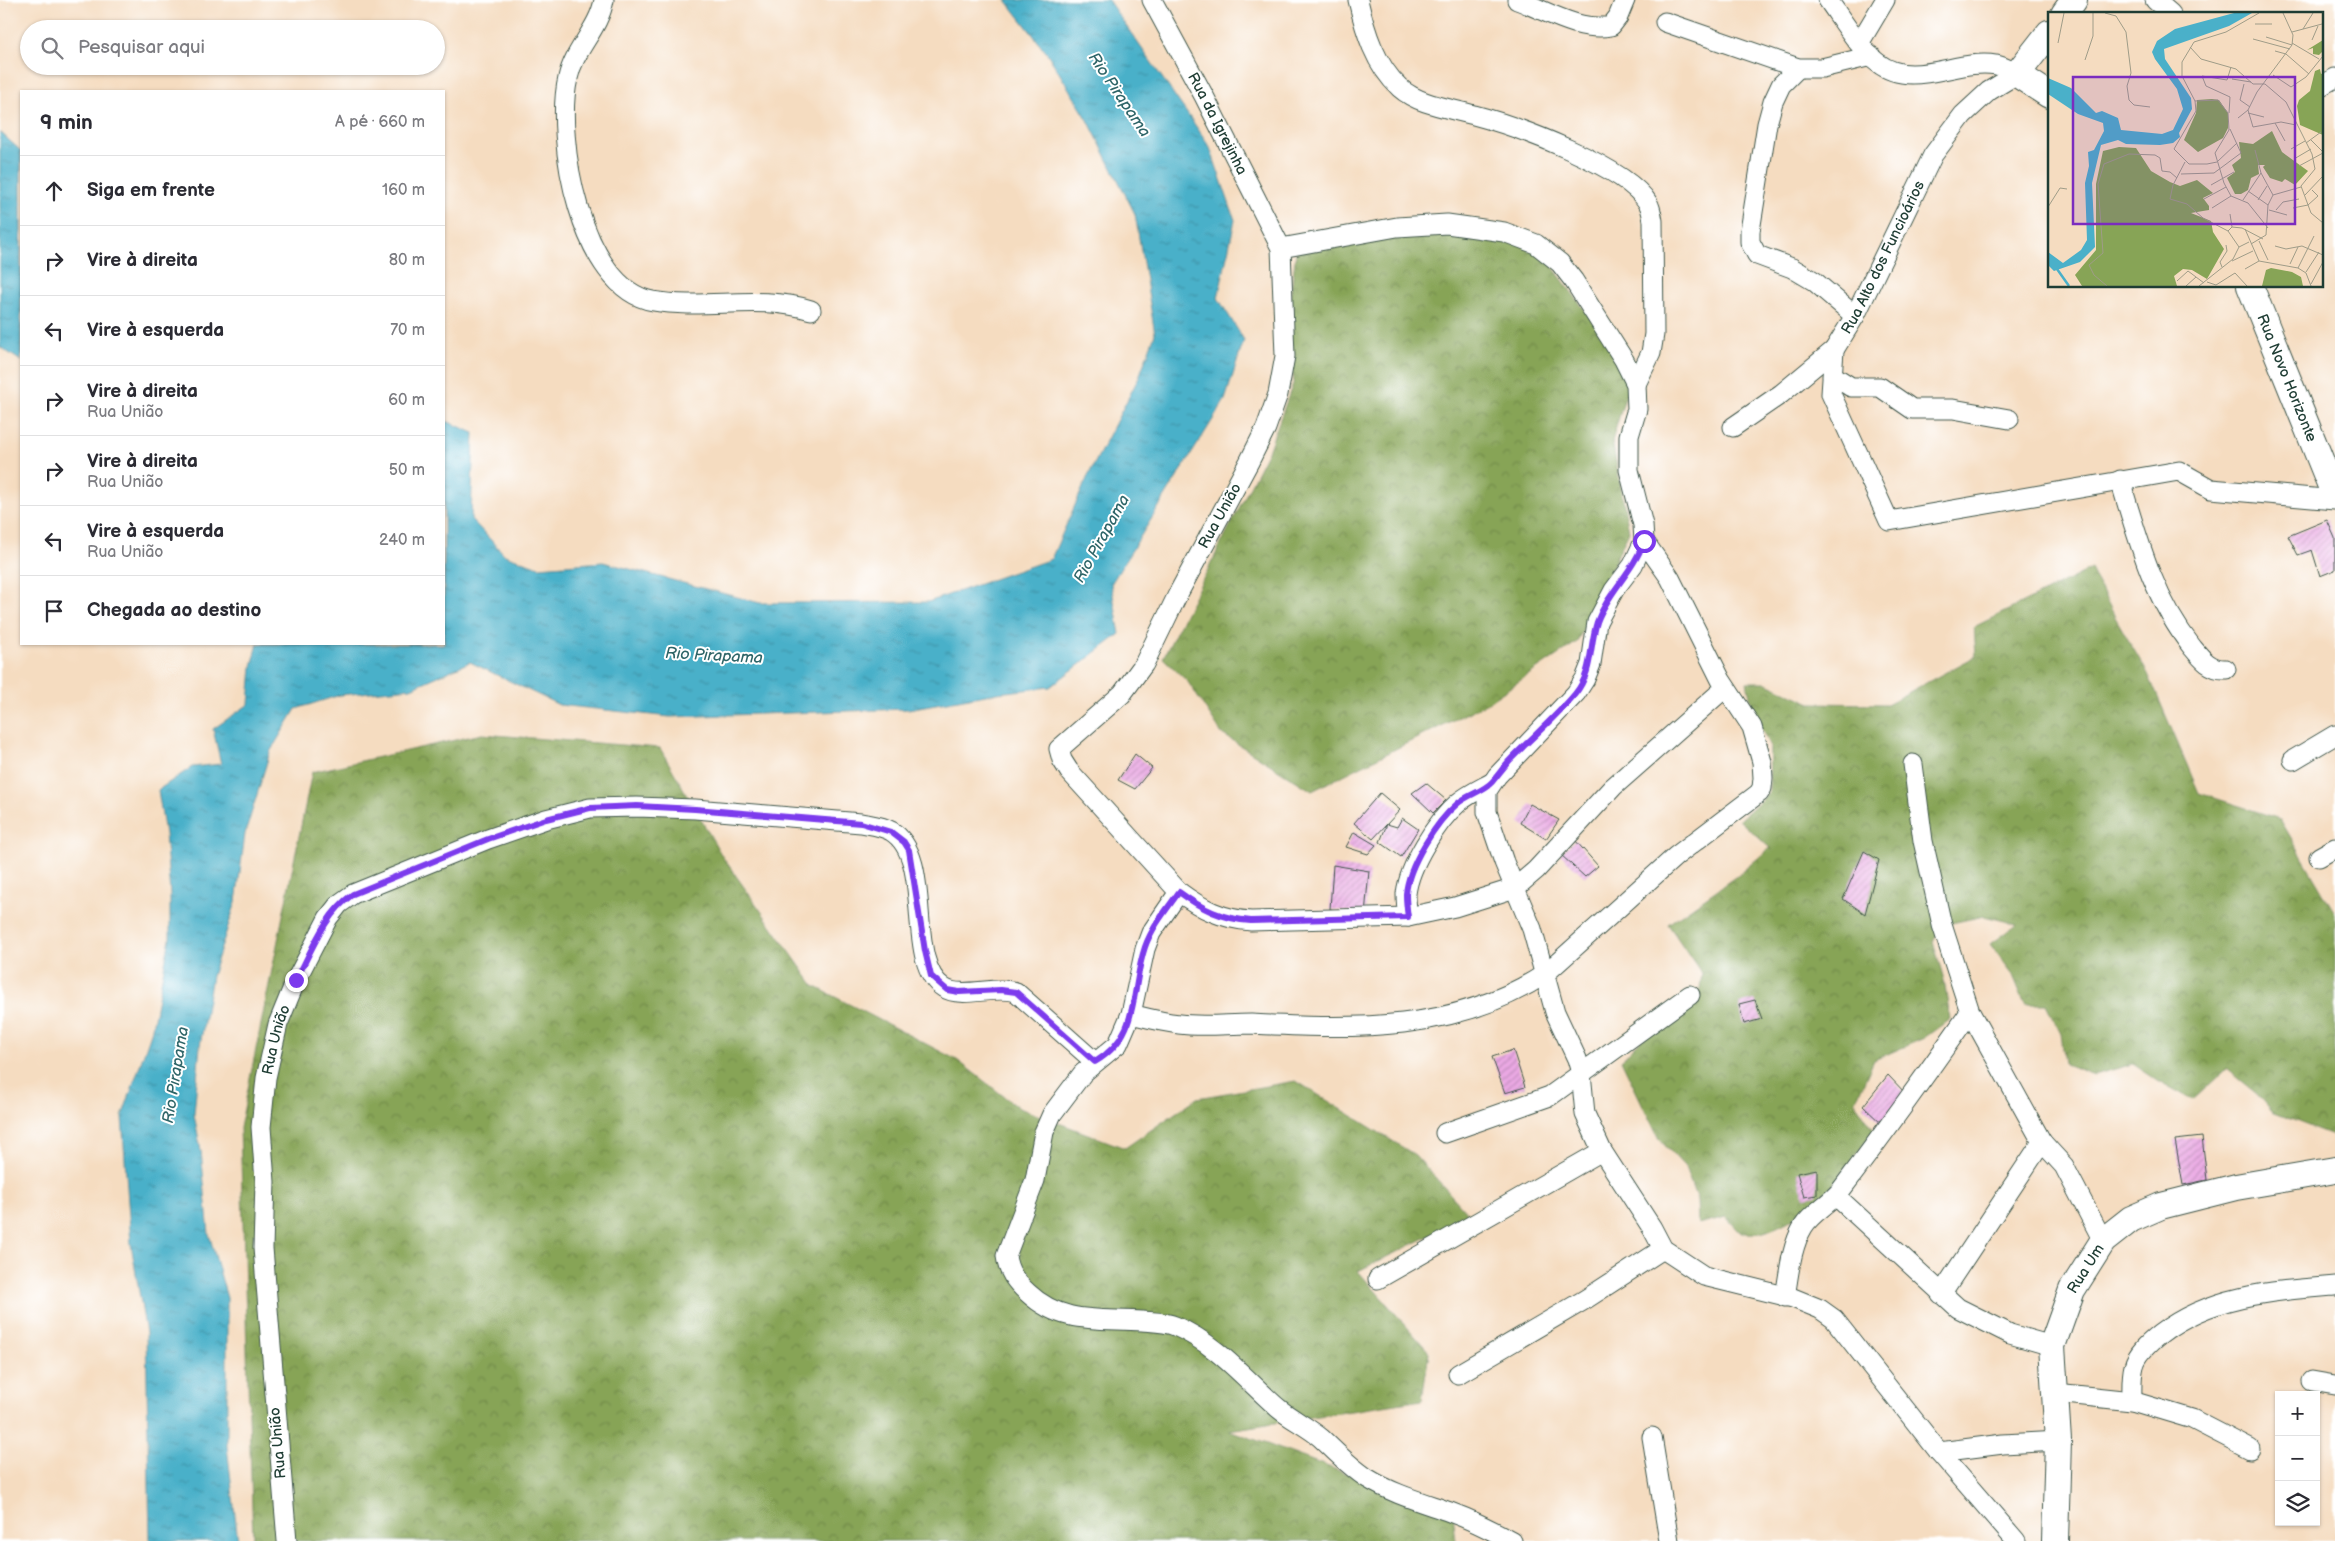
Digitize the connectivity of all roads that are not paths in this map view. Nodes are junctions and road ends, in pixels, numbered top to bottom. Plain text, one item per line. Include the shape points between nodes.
1 (604, 0) edge
2 (1152, 0) edge
3 (1358, 0) edge
4 (1517, 0) edge
5 (1625, 0) edge
6 (1828, 0) edge
7 (1885, 0) edge
8 (2074, 0) edge
9 (2155, 0) edge
10 (2065, 12) edge
11 (2169, 12) edge
12 (1665, 22) dead end
13 (2048, 34) edge
14 (1865, 49) junction
15 (1798, 68) junction
16 (2017, 74) junction
17 (2335, 78) edge
18 (2322, 85) edge
19 (2048, 95) edge
20 (1281, 248) junction
21 (2251, 288) edge
22 (811, 310) dead end
23 (1855, 316) junction
24 (1834, 350) junction
25 (1832, 375) junction
26 (1636, 384) junction
27 (2009, 419) dead end
28 (1733, 427) dead end
29 (2120, 480) junction
30 (2335, 496) edge
31 (2335, 500) edge
32 (1644, 541) junction
33 (2226, 669) dead end
34 (1725, 688) junction
35 (2335, 736) edge
36 (2293, 760) dead end
37 (1913, 764) dead end
38 (1491, 783) junction
39 (1515, 888) junction
40 (1179, 892) junction
41 (1408, 917) junction
42 (1545, 974) junction
43 (1690, 994) dead end
44 (1970, 1012) junction
45 (1131, 1014) junction
46 (1095, 1062) junction
47 (1581, 1073) junction
48 (1445, 1133) dead end
49 (2042, 1142) junction
50 (1602, 1151) junction
51 (2335, 1170) edge
52 (1836, 1196) junction
53 (2102, 1241) junction
54 (1663, 1249) junction
55 (1378, 1279) dead end
56 (2335, 1286) edge
57 (1941, 1294) junction
58 (1785, 1297) junction
59 (2052, 1346) junction
60 (1458, 1374) dead end
61 (2312, 1381) dead end
62 (2335, 1385) edge
63 (2056, 1393) junction
64 (2132, 1401) junction
65 (1652, 1438) dead end
66 (2058, 1441) junction
67 (2250, 1449) dead end
68 (1939, 1452) junction
69 (287, 1541) edge
70 (1512, 1541) edge
71 (1668, 1541) edge
72 (2016, 1541) edge
73 (2055, 1541) edge

1 - 22 street via 597,24 571,66 564,98 566,137 578,207 588,237 601,261 628,291 652,301 692,304 780,302
2 - 20 street, Rua da Igrejinha
3 - 26 street via 1372,49 1400,89 1420,100 1492,120 1560,146 1613,173 1649,204 1653,221 1654,334 1651,353
4 - 5 street via 1560,18 1600,28 1611,26
6 - 14 street
7 - 14 street
8 - 10 street
9 - 11 street
12 - 15 street
13 - 16 street
14 - 15 street via 1822,68
14 - 16 street via 1879,64 1901,73 1996,65
15 - 23 street via 1782,85 1773,102 1750,242 1757,255 1792,268 1814,281
16 - 19 street
16 - 23 street, Rua Alto dos Funcioários via 1988,91 1963,115 1933,155
17 - 18 street
20 - 26 street via 1422,224 1447,224 1504,232 1522,238 1560,262
20 - 40 street, Rua União via 1286,356 1266,428 1136,678 1122,694 1062,744 1059,753 1069,771
21 - 30 street, Rua Novo Horizonte
23 - 24 street, Rua Alto dos Funcioários
24 - 25 street
24 - 28 street, Rua Alto dos Funcioários via 1781,394
25 - 27 street via 1851,387 1880,387 1912,409 1953,409
25 - 29 street via 1830,394 1889,521
26 - 32 street via 1636,409 1628,436 1628,470 1643,525
29 - 31 street via 2179,471 2211,489
29 - 33 street via 2160,599 2201,657 2211,666
32 - 34 street via 1670,578
32 - 38 street via 1633,565 1614,590 1597,622 1591,664 1585,679 1576,693
34 - 39 street via 1613,787 1536,870
34 - 42 street via 1742,709 1758,744 1763,778 1759,793 1676,856
35 - 36 street
37 - 44 street via 1923,841 1942,925
38 - 39 street via 1486,799 1487,812
38 - 41 street via 1458,803 1423,849 1410,875 1406,894
39 - 41 street via 1455,907
39 - 42 street via 1532,929
40 - 41 street via 1204,909 1230,920
40 - 45 street via 1145,948
42 - 45 street via 1525,987 1481,1005 1436,1018 1382,1026 1180,1024
42 - 47 street via 1555,1012
43 - 47 street
44 - 49 street
44 - 52 street via 1905,1106
45 - 46 street via 1118,1044
46 - 69 street, Rua União via 1016,992 959,992 947,990 937,983 931,976 925,951 909,850 898,837 883,828 861,823 695,809 590,808 488,839 353,894 328,918 278,1024 266,1078 261,1127 265,1182 263,1248
46 - 70 street via 1061,1100 1044,1132 1035,1180 1006,1256 1014,1278 1054,1312 1094,1320 1150,1321 1173,1325 1195,1335 1367,1478
47 - 48 street via 1550,1096
47 - 50 street via 1585,1114
49 - 53 street via 2064,1166
49 - 57 street
50 - 54 street
50 - 55 street
51 - 53 street, Rua Um via 2236,1187 2161,1206 2131,1219
52 - 57 street
52 - 58 street via 1804,1224
53 - 59 street, Rua Um via 2072,1290
54 - 58 street via 1704,1276
54 - 60 street via 1586,1299
56 - 64 street via 2270,1291 2201,1309 2179,1320 2141,1352 2134,1366
57 - 59 street via 1958,1308 2010,1334
58 - 68 street via 1820,1309 1834,1320
59 - 63 street, Rua Um
61 - 62 street
63 - 64 street
63 - 66 street, Rua Um
64 - 67 street via 2192,1419
65 - 71 street
66 - 68 street
66 - 73 street, Rua Um
68 - 72 street

